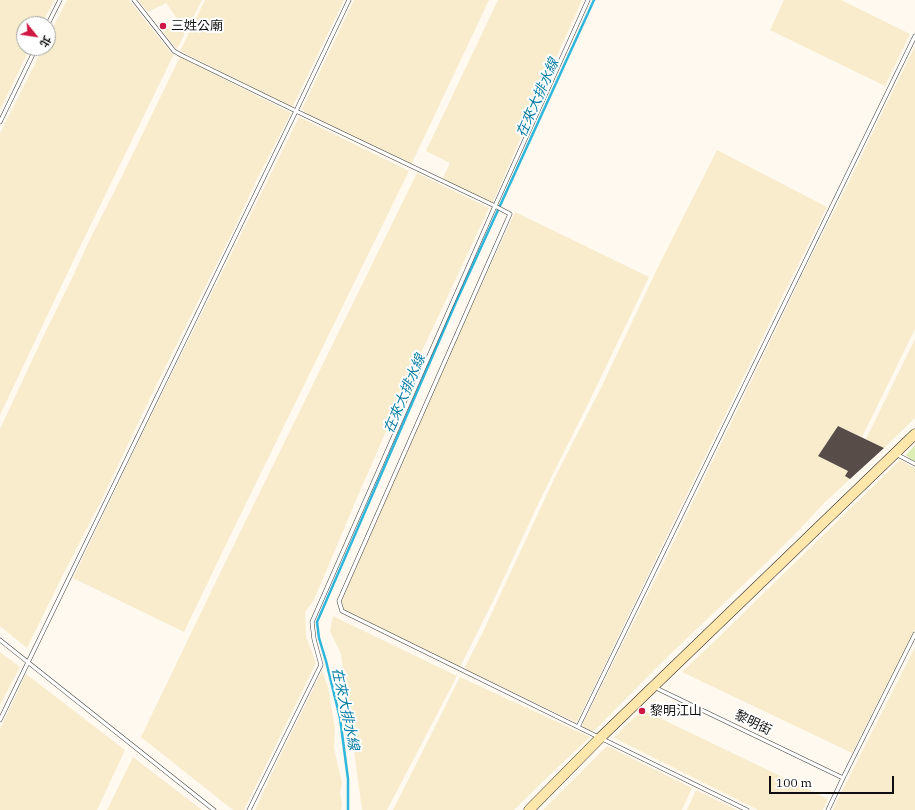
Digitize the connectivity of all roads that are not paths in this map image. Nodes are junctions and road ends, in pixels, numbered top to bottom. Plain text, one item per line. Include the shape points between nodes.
1 (60, 0) edge
2 (134, 0) edge
3 (349, 0) edge
4 (588, 0) edge
5 (52, 16) edge
6 (915, 36) edge
7 (32, 56) edge
8 (296, 111) junction
9 (0, 122) edge
10 (495, 206) junction
11 (915, 434) edge
12 (895, 454) junction
13 (915, 464) edge
14 (915, 634) edge
15 (0, 640) edge
16 (28, 662) junction
17 (654, 687) junction
18 (0, 720) edge
19 (578, 727) junction
20 (600, 738) junction
21 (843, 778) junction
22 (214, 810) edge
23 (249, 810) edge
24 (529, 810) edge
25 (747, 810) edge
26 (828, 810) edge

1 - 5 lane
2 - 8 lane via 174,51
3 - 8 lane
4 - 10 lane
6 - 19 lane
7 - 9 lane
8 - 10 lane
8 - 16 lane
10 - 19 lane via 510,214 339,602 342,611
10 - 23 lane via 312,622 321,665
11 - 12 main road
12 - 13 lane
12 - 17 main road
14 - 21 lane
15 - 16 lane
16 - 18 lane
16 - 22 lane
17 - 20 main road
17 - 21 lane, 黎明街
19 - 20 lane
20 - 24 main road
20 - 25 lane
21 - 26 lane

